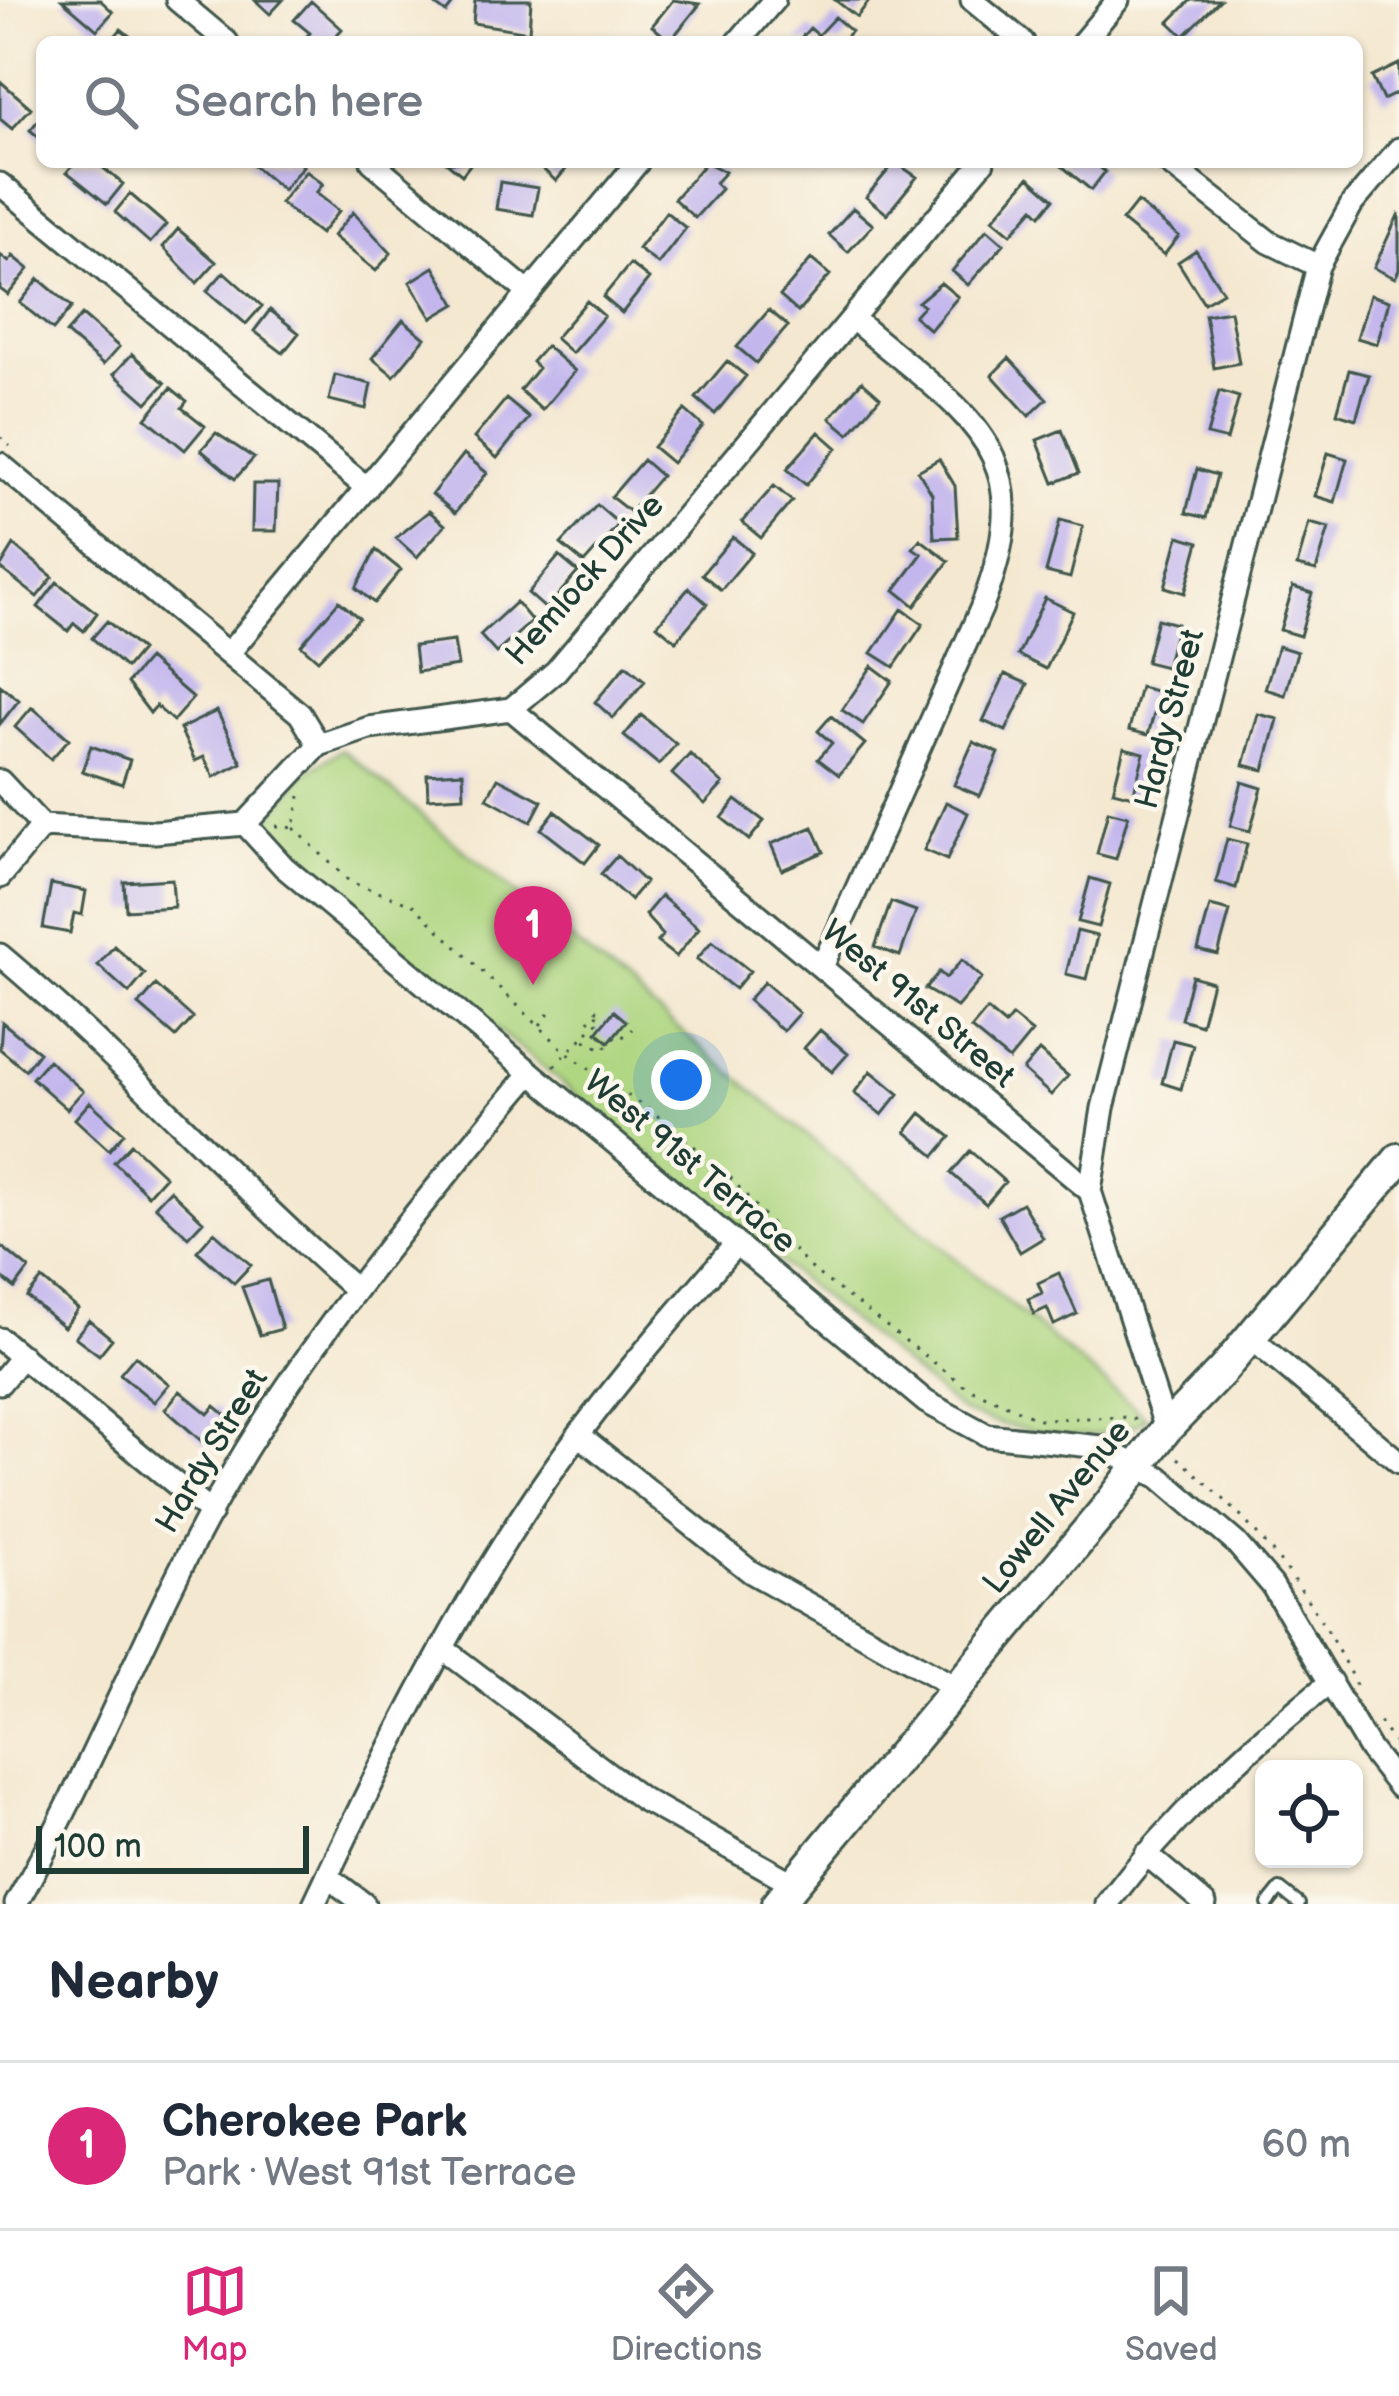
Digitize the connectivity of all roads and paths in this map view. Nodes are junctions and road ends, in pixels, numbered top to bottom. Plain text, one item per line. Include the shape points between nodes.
1 (177, 0) edge
2 (773, 0) edge
3 (973, 0) edge
4 (1118, 0) edge
5 (220, 36) edge
6 (744, 36) edge
7 (1016, 36) edge
8 (1088, 36) edge
9 (1399, 149) edge
10 (379, 168) edge
11 (633, 168) edge
12 (977, 168) edge
13 (1175, 168) edge
14 (0, 184) edge
15 (1318, 266) junction
16 (529, 292) junction
17 (852, 318) junction
18 (0, 464) edge
19 (367, 488) junction
20 (228, 654) junction
21 (511, 709) junction
22 (319, 745) junction
23 (0, 782) edge
24 (302, 791) dead end
25 (245, 824) junction
26 (42, 826) junction
27 (294, 828) junction
28 (0, 877) edge
29 (0, 955) edge
30 (822, 967) junction
31 (603, 1003) dead end
32 (553, 1007) dead end
33 (595, 1013) junction
34 (589, 1021) dead end
35 (540, 1025) junction
36 (632, 1029) dead end
37 (584, 1039) junction
38 (567, 1053) junction
39 (609, 1070) dead end
40 (531, 1073) junction
41 (602, 1079) junction
42 (1399, 1159) edge
43 (1090, 1191) junction
44 (736, 1244) junction
45 (355, 1289) junction
46 (1251, 1338) junction
47 (0, 1339) edge
48 (22, 1356) junction
49 (0, 1383) edge
50 (1151, 1426) junction
51 (579, 1436) junction
52 (1399, 1462) edge
53 (1137, 1463) junction
54 (211, 1513) junction
55 (442, 1648) junction
56 (1331, 1682) junction
57 (957, 1688) junction
58 (1399, 1787) edge
59 (1146, 1854) junction
60 (327, 1876) junction
61 (786, 1894) edge
62 (0, 1897) edge
63 (12, 1904) edge
64 (314, 1904) edge
65 (364, 1904) edge
66 (1107, 1904) edge
67 (1205, 1904) edge
68 (1268, 1904) edge
69 (1299, 1904) edge

1 - 5 street
2 - 6 street
3 - 7 street
4 - 8 street
9 - 15 street, Hardy Street via 1352,203
10 - 16 street
11 - 16 street
12 - 17 street, Hemlock Drive
13 - 15 street via 1269,242
14 - 19 street
15 - 43 street, Hardy Street via 1103,1108
16 - 19 street
17 - 21 street, Hemlock Drive via 556,671
17 - 30 street via 973,424 998,466 1008,524 981,609
18 - 20 street
19 - 20 street
20 - 22 street via 300,714
21 - 22 street, Hemlock Drive via 369,728
21 - 30 street, West 91st Street
22 - 25 street, Hemlock Drive
23 - 26 street
24 - 27 path
25 - 26 street via 155,832
25 - 27 path
25 - 40 street, West 91st Terrace via 284,867
26 - 28 street
27 - 35 path via 350,882 412,904
29 - 45 street via 96,1036 253,1200
30 - 43 street, West 91st Street
31 - 33 path
32 - 35 path
33 - 34 path
33 - 37 path via 602,1018
35 - 38 path
36 - 37 path via 603,1050
37 - 38 path
38 - 41 path
39 - 41 path
40 - 44 street, West 91st Terrace
40 - 45 street, Hardy Street
41 - 50 path via 695,1146 809,1267 966,1388 1039,1419 1133,1417
42 - 46 street, Lowell Avenue
43 - 50 street
44 - 51 street
44 - 53 street, West 91st Terrace via 952,1420 1014,1442 1101,1447
45 - 54 street, Hardy Street
46 - 50 street, Lowell Avenue
46 - 52 street
47 - 48 street
48 - 49 street
48 - 54 street
50 - 53 street, Lowell Avenue
51 - 55 street
51 - 57 street via 752,1573
53 - 56 street via 1236,1543
53 - 57 street, Lowell Avenue
54 - 63 street, Hardy Street
55 - 60 street
55 - 61 street via 642,1799
56 - 58 street
56 - 59 street via 1231,1764
57 - 61 street, Lowell Avenue
59 - 66 street
59 - 67 street
60 - 64 street
60 - 65 street
62 - 63 street
68 - 69 lane via 1280,1889

